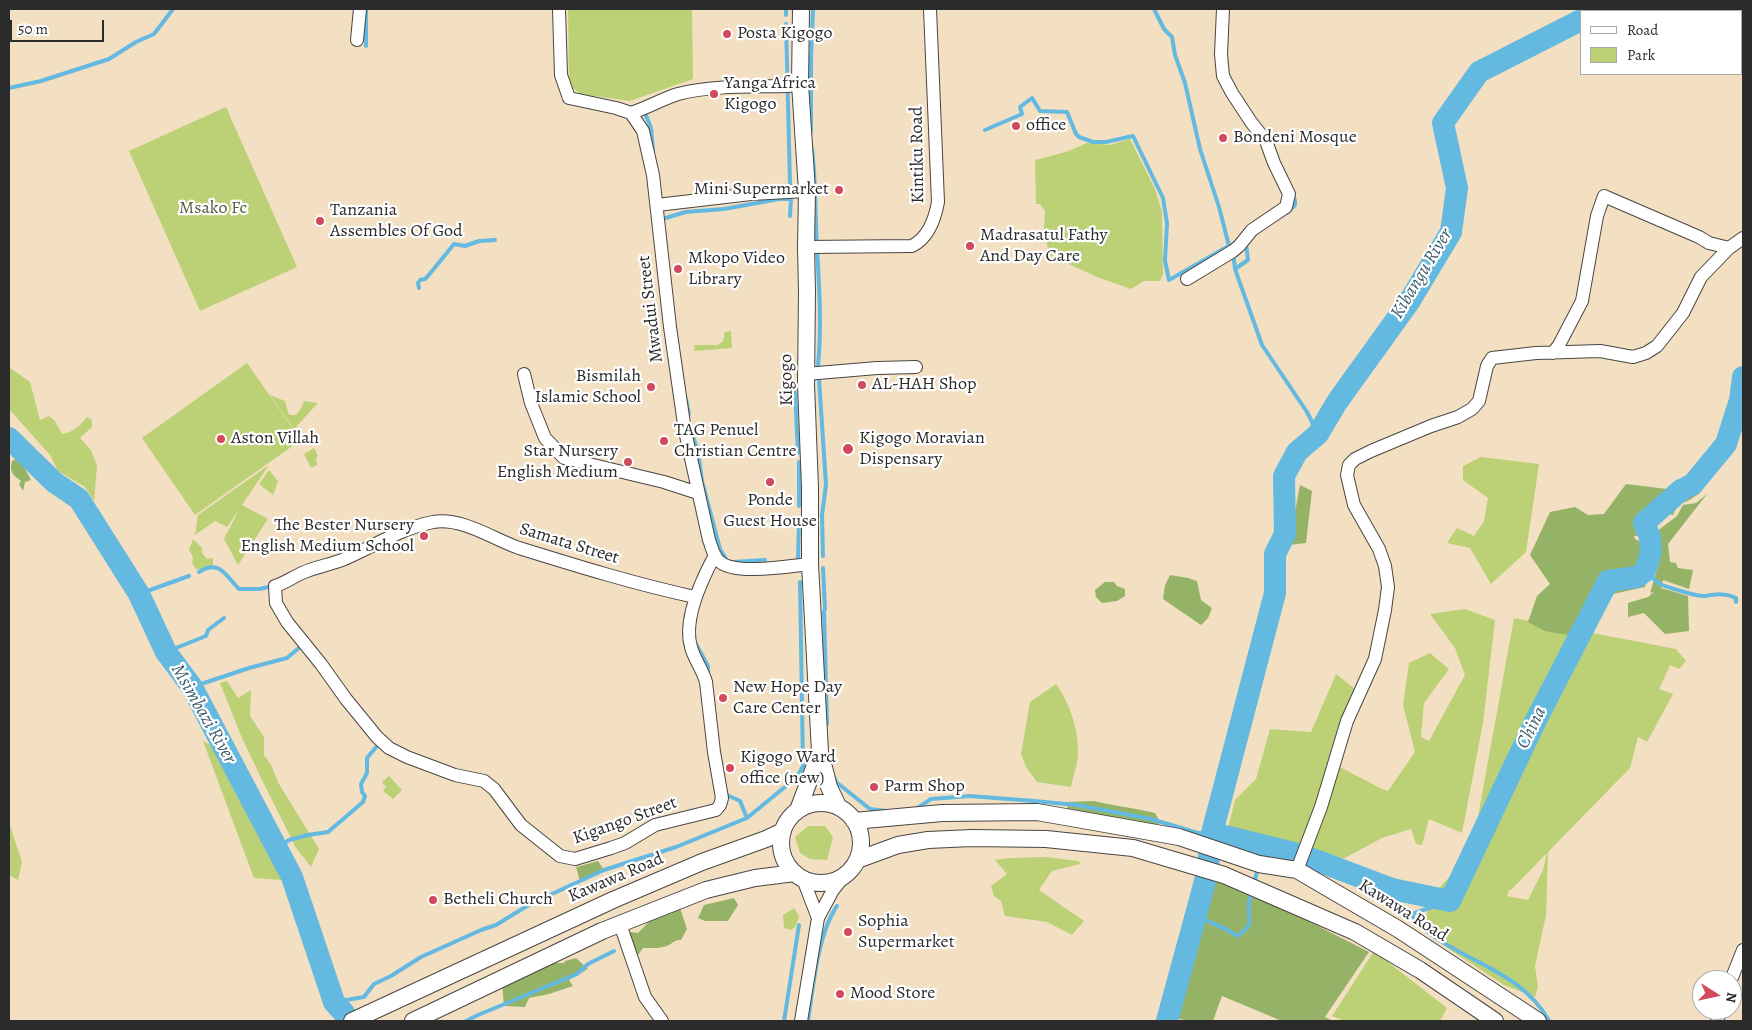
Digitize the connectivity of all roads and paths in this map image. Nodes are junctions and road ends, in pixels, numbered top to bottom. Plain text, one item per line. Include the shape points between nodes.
1 (360, 9) edge
2 (559, 9) edge
3 (801, 9) edge
4 (930, 9) edge
5 (1223, 9) edge
6 (356, 40) dead end
7 (800, 84) junction
8 (631, 113) junction
9 (807, 191) junction
10 (657, 205) junction
11 (1743, 238) edge
12 (806, 247) junction
13 (1729, 248) junction
14 (1187, 279) dead end
15 (1553, 353) junction
16 (916, 366) dead end
17 (524, 374) dead end
18 (806, 374) junction
19 (698, 493) junction
20 (433, 522) joint
21 (714, 555) junction
22 (810, 564) junction
23 (695, 597) junction
24 (820, 752) junction
25 (838, 806) junction
26 (798, 810) junction
27 (854, 821) junction
28 (783, 830) junction
29 (857, 860) junction
30 (1297, 870) junction
31 (846, 874) junction
32 (799, 876) junction
33 (818, 918) junction
34 (620, 924) junction
35 (1743, 950) edge
36 (1735, 970) edge
37 (352, 1021) edge
38 (413, 1021) edge
39 (662, 1021) edge
40 (801, 1021) edge
41 (1495, 1021) edge
42 (1538, 1021) edge

1 - 6 street
2 - 8 street via 561,75 569,98
3 - 7 main road, Kigogo
4 - 12 street, Kintiku Road via 936,216 928,231 912,246
5 - 14 street via 1223,76 1246,116 1266,141 1289,200 1286,207 1252,230 1233,251
7 - 8 street via 701,90 662,99
7 - 9 main road, Kigogo
8 - 10 street, Mwadui Street via 642,131
9 - 10 street
9 - 12 main road, Kigogo
10 - 19 street, Mwadui Street via 670,328
11 - 13 street
12 - 18 main road, Kigogo
13 - 15 street via 1700,277 1682,314 1657,346 1646,353 1633,357 1600,351
13 - 15 street via 1709,243 1604,196 1597,216 1582,302
15 - 30 street via 1492,358 1479,402 1472,409 1371,451 1349,465 1347,475 1354,505 1379,549 1388,587 1375,659 1348,721
16 - 18 street
17 - 19 street via 545,438 564,458
18 - 22 main road, Kigogo
19 - 21 street, Mwadui Street
20 - 23 street, Samata Street via 454,523 484,531 504,542 546,556 651,588
20 - 23 street, Kigango Street via 404,530 343,560 275,586 276,603 346,699 389,748 455,775 484,781 494,789 521,825 560,856 574,859 611,848 655,825 704,814 720,805 722,798 706,682 690,645
21 - 22 street via 719,562 735,568
21 - 23 street, Kigango Street
22 - 24 main road, Kigogo
24 - 25 main road via 829,787
24 - 26 main road
25 - 26 main road via 811,804
25 - 27 main road
26 - 28 main road
27 - 29 main road via 861,840
27 - 30 main road, Kawawa Road via 942,813 1037,812 1162,834 1259,864
28 - 32 main road via 781,846 785,861
28 - 37 main road, Kawawa Road via 613,900
29 - 31 main road
29 - 41 main road via 898,845 928,840 1013,837 1133,848 1224,875 1355,932 1420,970
30 - 42 main road, Kawawa Road via 1398,929
31 - 32 main road via 825,882
31 - 33 street
32 - 33 street
32 - 34 main road via 755,878 706,890
33 - 40 street
34 - 38 main road
34 - 39 street via 645,997
35 - 36 street

